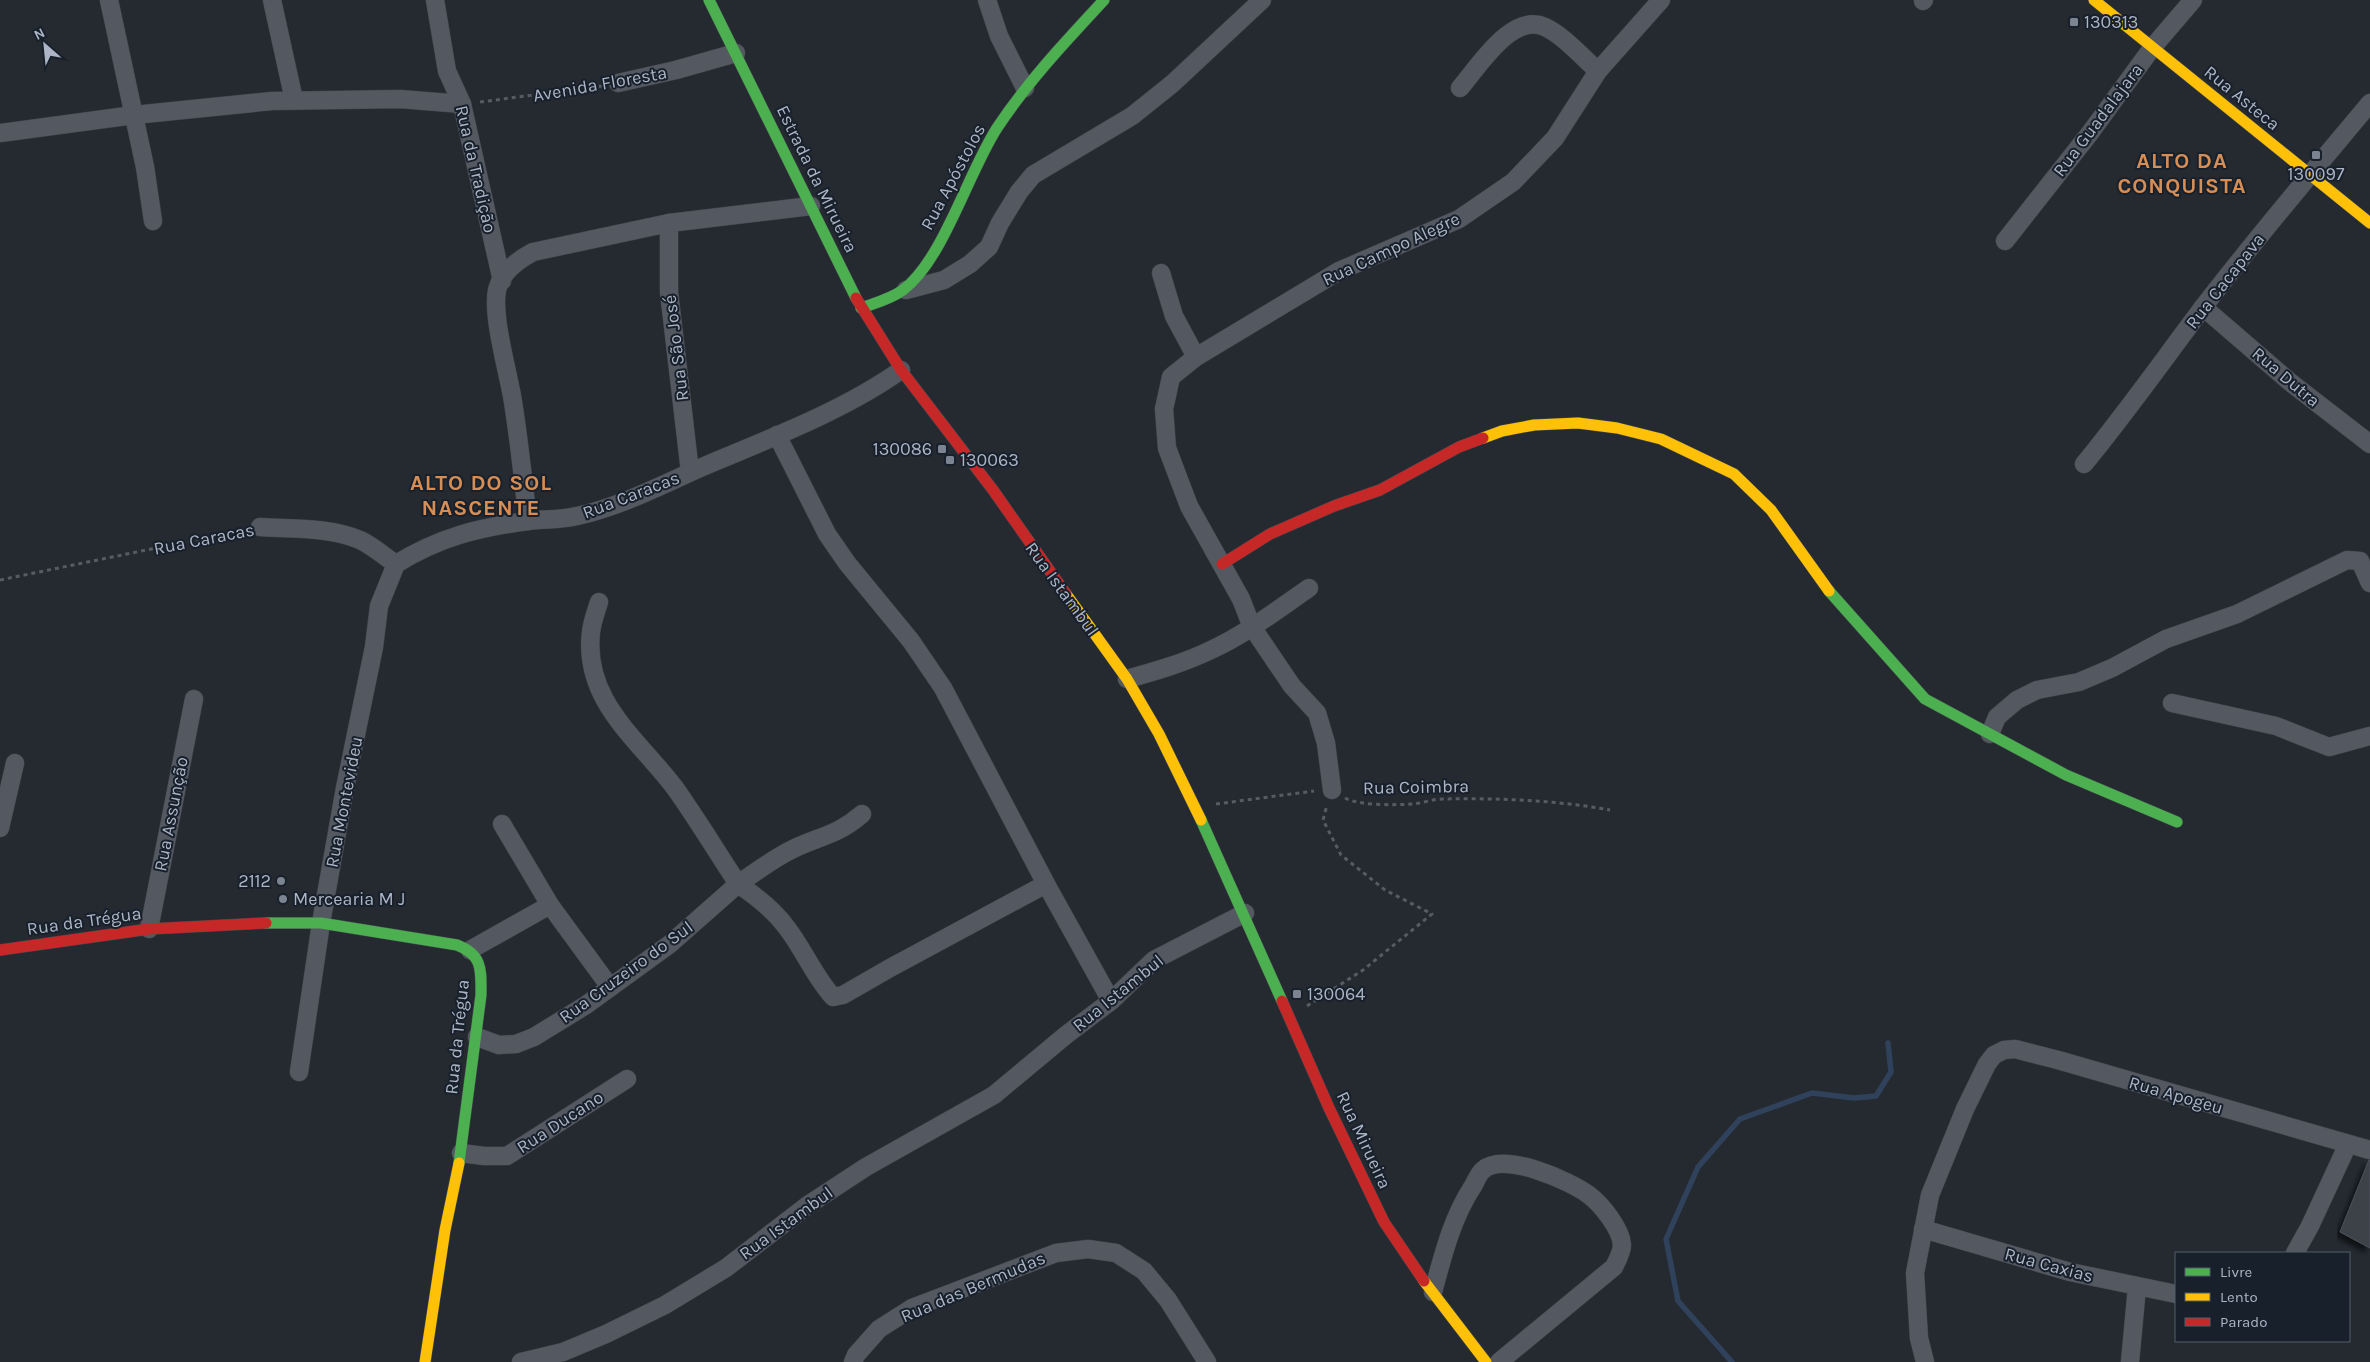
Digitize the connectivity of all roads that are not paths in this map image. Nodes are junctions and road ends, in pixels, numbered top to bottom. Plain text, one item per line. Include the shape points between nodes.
1 (109, 0) edge
2 (272, 0) edge
3 (435, 0) edge
4 (709, 0) edge
5 (987, 0) edge
6 (1104, 0) edge
7 (1262, 0) edge
8 (1661, 0) edge
9 (2094, 0) edge
10 (2193, 0) edge
11 (2152, 48) junction
12 (736, 53) junction
13 (1598, 71) junction
14 (618, 83) road end
15 (1025, 88) junction
16 (1460, 88) dead end
17 (294, 100) junction
18 (2370, 103) edge
19 (462, 104) junction
20 (134, 115) junction
21 (0, 133) edge
22 (2309, 173) junction
23 (811, 206) junction
24 (153, 221) dead end
25 (2370, 223) edge
26 (669, 224) junction
27 (2005, 241) dead end
28 (1161, 273) dead end
29 (502, 281) junction
30 (903, 290) junction
31 (2203, 307) junction
32 (861, 308) junction
33 (1196, 357) junction
34 (900, 370) junction
35 (777, 435) junction
36 (2370, 444) edge
37 (2084, 464) dead end
38 (690, 472) junction
39 (528, 521) junction
40 (260, 527) road end
41 (396, 564) junction
42 (1222, 564) junction
43 (2370, 583) edge
44 (1309, 588) dead end
45 (599, 602) dead end
46 (1252, 627) junction
47 (1127, 679) junction
48 (194, 699) dead end
49 (2172, 703) dead end
50 (1990, 734) junction
51 (2370, 736) edge
52 (15, 763) dead end
53 (1332, 790) road end
54 (862, 814) dead end
55 (2177, 822) dead end
56 (502, 824) dead end
57 (0, 828) edge
58 (738, 884) junction
59 (1046, 884) junction
60 (550, 905) junction
61 (1245, 913) junction
62 (321, 923) junction
63 (149, 929) junction
64 (0, 950) edge
65 (470, 950) junction
66 (610, 987) junction
67 (1111, 1001) junction
68 (476, 1037) junction
69 (299, 1072) dead end
70 (627, 1079) dead end
71 (2348, 1144) junction
72 (2370, 1150) edge
73 (461, 1153) junction
74 (1923, 1229) junction
75 (2296, 1252) edge
76 (2137, 1287) junction
77 (1433, 1292) junction
78 (2175, 1294) edge
79 (425, 1362) edge
80 (521, 1362) edge
81 (853, 1362) edge
82 (1207, 1362) edge
83 (1486, 1362) edge
84 (1499, 1362) edge
85 (1925, 1362) edge
86 (2130, 1362) edge

1 - 20 street
2 - 17 street
3 - 19 street, Rua da Tradição via 446,71
4 - 12 street, Estrada da Mirueira
5 - 15 street via 999,36
6 - 15 street, Rua Apóstolos
7 - 30 street via 1172,84 1132,116 1033,175 1019,192 989,247 970,264 944,280
8 - 13 street, Rua Campo Alegre
9 - 11 street, Rua Asteca
10 - 11 street, Rua Guadalajara
11 - 22 street, Rua Asteca
11 - 27 street, Rua Guadalajara
12 - 14 street, Avenida Floresta
12 - 23 street, Estrada da Mirueira
13 - 16 street via 1544,27 1527,24 1507,34
13 - 33 street, Rua Campo Alegre via 1555,138 1513,182 1459,220 1339,271
15 - 30 street, Rua Apóstolos via 985,147 943,235 921,272
17 - 19 street via 400,99
17 - 20 street
18 - 22 street, Rua Cacapava
19 - 29 street, Rua da Tradição
20 - 21 street
20 - 24 street
22 - 25 street, Rua Asteca
22 - 31 street, Rua Cacapava
23 - 26 street
23 - 32 street, Estrada da Mirueira
26 - 29 street via 533,252 507,271
26 - 38 street, Rua São José via 669,292
28 - 33 street via 1174,316
29 - 39 street via 497,290 498,322 512,398
30 - 32 street, Rua Apóstolos
31 - 36 street, Rua Dutra via 2290,382
31 - 37 street, Rua Cacapava via 2129,409
32 - 34 street, Estrada da Mirueira
33 - 42 street, Rua Campo Alegre via 1171,377 1164,409 1167,448 1189,506
34 - 35 street, Rua Caracas via 876,388
34 - 47 street, Rua Istambul via 993,490
35 - 38 street, Rua Caracas
35 - 59 street via 827,534 911,641 943,688
38 - 39 street, Rua Caracas via 626,501 575,517
39 - 41 street, Rua Caracas via 443,539
40 - 41 street, Rua Caracas via 346,536 362,541
41 - 62 street, Rua Montevideu via 379,606
42 - 46 street
42 - 50 street via 1270,534 1380,490 1459,447 1502,430 1578,423 1617,428 1661,439 1734,474 1770,510 1830,592 1925,699
43 - 50 street via 2360,561 2347,560 2237,614 2166,639 2079,682 2037,690 2017,700 1997,717
44 - 46 street
45 - 58 street via 590,647 592,670 601,696 610,712 675,788
46 - 47 street via 1213,650 1165,669
46 - 53 street via 1292,686 1317,713 1326,743
47 - 61 street, Rua Istambul via 1196,807
48 - 63 street, Rua Assunção
49 - 51 street via 2267,723 2328,747
50 - 55 street via 2066,775
52 - 57 street
54 - 58 street, Rua Cruzeiro do Sul via 848,827 791,850
56 - 60 street
58 - 59 street via 760,898 788,928 822,985 833,997 843,995
58 - 66 street, Rua Cruzeiro do Sul via 670,944
59 - 67 street
60 - 65 street
60 - 66 street
61 - 67 street, Rua Istambul via 1154,960
61 - 77 street, Rua Mirueira via 1329,1108 1384,1222
62 - 63 street, Rua da Trégua
62 - 65 street, Rua da Trégua
62 - 69 street, Rua Montevideu
63 - 64 street, Rua da Trégua
65 - 68 street, Rua da Trégua via 481,971
66 - 68 street, Rua Cruzeiro do Sul via 525,1041 498,1045
67 - 80 street, Rua Istambul via 994,1095 866,1167 808,1205 726,1268 665,1305 606,1334 563,1352
68 - 73 street, Rua da Trégua
70 - 73 street, Rua Ducano via 507,1156
71 - 72 street, Rua Apogeu
71 - 74 street, Rua Apogeu via 2015,1050 2004,1050 1987,1064 1965,1109 1930,1195
71 - 75 street
73 - 79 street, Rua da Trégua via 445,1230
74 - 76 street, Rua Caxias via 2070,1272
74 - 85 street via 1915,1283 1919,1338
76 - 78 street, Rua Caxias
76 - 86 street
77 - 83 street, Rua Mirueira
77 - 84 street via 1462,1203 1484,1169 1502,1162 1532,1169 1563,1180 1590,1196 1617,1226 1622,1246 1614,1267
81 - 82 street, Rua das Bermudas via 879,1329 912,1308 1056,1253 1088,1249 1116,1253 1144,1271 1168,1300

